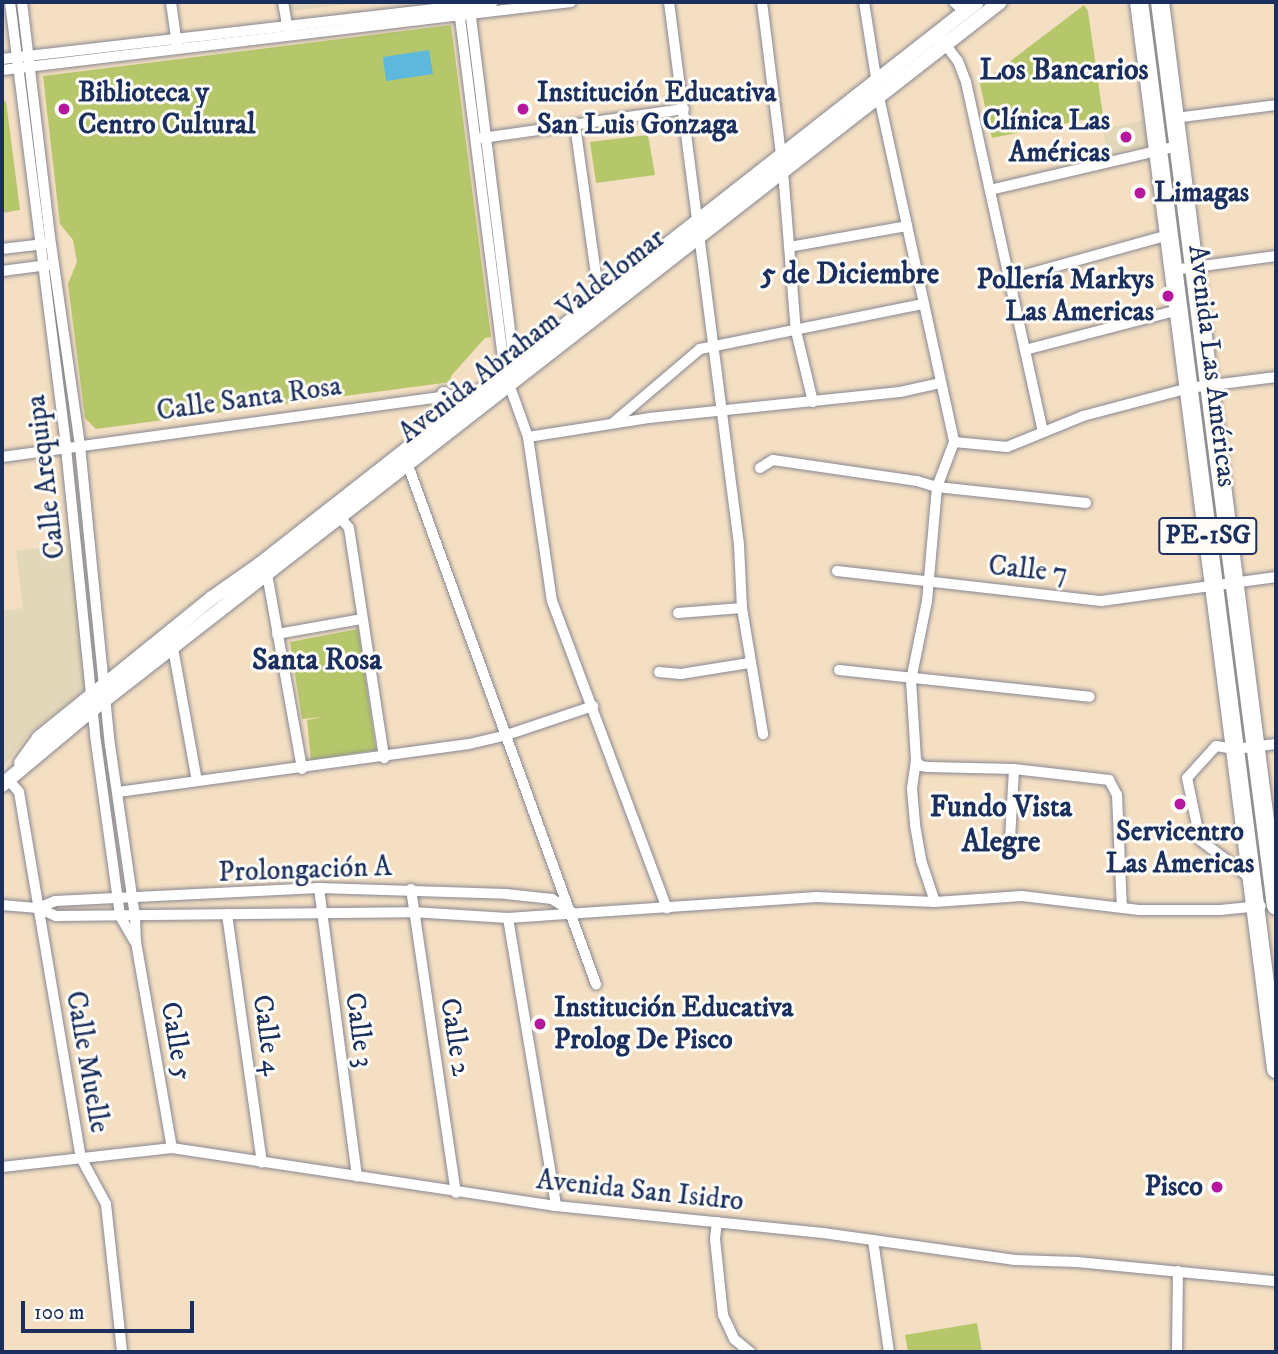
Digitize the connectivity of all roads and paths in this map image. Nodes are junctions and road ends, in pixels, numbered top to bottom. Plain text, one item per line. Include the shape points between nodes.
1 (10, 2) edge
2 (22, 2) edge
3 (171, 2) edge
4 (283, 2) edge
5 (493, 2) edge
6 (571, 2) edge
7 (669, 2) edge
8 (762, 2) edge
9 (864, 2) edge
10 (977, 2) edge
11 (1000, 2) edge
12 (1139, 2) edge
13 (1160, 2) edge
14 (959, 7) edge
15 (464, 8) edge
16 (288, 31) junction
17 (941, 39) junction
18 (177, 46) junction
19 (2, 59) edge
20 (30, 61) junction
21 (18, 62) junction
22 (2, 70) edge
23 (876, 81) junction
24 (878, 97) junction
25 (1276, 105) edge
26 (684, 109) junction
27 (1175, 118) junction
28 (575, 125) junction
29 (480, 139) junction
30 (1178, 146) junction
31 (1158, 149) junction
32 (781, 156) junction
33 (783, 171) junction
34 (990, 190) junction
35 (699, 220) junction
36 (907, 226) junction
37 (1169, 235) junction
38 (698, 238) junction
39 (45, 244) junction
40 (789, 247) junction
41 (2, 249) edge
42 (1276, 256) edge
43 (48, 265) junction
44 (1193, 267) junction
45 (1173, 270) junction
46 (2, 271) edge
47 (1010, 279) junction
48 (924, 304) junction
49 (602, 305) junction
50 (1179, 310) junction
51 (796, 331) junction
52 (714, 346) junction
53 (1026, 350) junction
54 (1276, 377) edge
55 (509, 379) junction
56 (941, 383) junction
57 (1209, 386) junction
58 (1189, 388) junction
59 (481, 391) junction
60 (444, 394) junction
61 (813, 402) junction
62 (722, 410) junction
63 (451, 415) junction
64 (612, 424) junction
65 (1043, 431) junction
66 (528, 437) junction
67 (954, 442) junction
68 (80, 446) junction
69 (66, 448) junction
70 (2, 457) edge
71 (406, 458) junction
72 (760, 468) dead end
73 (937, 487) junction
74 (1086, 503) dead end
75 (340, 517) junction
76 (263, 570) junction
77 (837, 571) dead end
78 (1276, 577) edge
79 (929, 582) junction
80 (1234, 583) junction
81 (1214, 585) junction
82 (742, 608) junction
83 (678, 613) dead end
84 (362, 619) junction
85 (1238, 619) junction
86 (1219, 621) junction
87 (278, 634) junction
88 (173, 648) junction
89 (749, 663) junction
90 (838, 670) dead end
91 (659, 672) dead end
92 (911, 680) junction
93 (1248, 693) junction
94 (1229, 696) junction
95 (99, 697) junction
96 (1090, 698) dead end
97 (593, 706) junction
98 (763, 734) dead end
99 (507, 735) junction
100 (1276, 744) edge
101 (1255, 747) junction
102 (1236, 749) junction
103 (384, 758) junction
104 (916, 760) junction
105 (302, 769) junction
106 (1014, 769) junction
107 (9, 778) edge
108 (197, 781) junction
109 (118, 792) junction
110 (1010, 839) dead end
111 (1252, 880) junction
112 (319, 888) junction
113 (411, 889) junction
114 (118, 898) junction
115 (132, 899) junction
116 (935, 902) junction
117 (2, 905) edge
118 (1276, 905) edge
119 (1256, 907) junction
120 (38, 908) junction
121 (667, 908) junction
122 (1122, 908) junction
123 (320, 912) junction
124 (412, 912) junction
125 (572, 912) junction
126 (227, 914) junction
127 (120, 916) junction
128 (135, 916) junction
129 (508, 918) junction
130 (136, 942) junction
131 (596, 984) dead end
132 (1276, 1069) edge
133 (172, 1149) junction
134 (81, 1158) junction
135 (262, 1163) junction
136 (2, 1167) edge
137 (357, 1177) junction
138 (456, 1193) junction
139 (556, 1206) junction
140 (717, 1223) junction
141 (873, 1240) junction
142 (1178, 1271) junction
143 (1276, 1280) edge
144 (122, 1352) edge
145 (750, 1352) edge
146 (890, 1352) edge
147 (1177, 1352) edge

1 - 21 street, Calle Arequipa
2 - 20 street, Calle Arequipa
3 - 18 street
4 - 16 street
5 - 15 street
6 - 15 street
7 - 26 street
8 - 32 street
9 - 23 street
10 - 14 street, Avenida Abraham Valdelomar
11 - 17 street, Avenida Abraham Valdelomar
12 - 31 main road, Avenida Las Américas / PE-1SG
13 - 27 main road, Avenida Las Américas / PE-1SG
14 - 17 street, Avenida Abraham Valdelomar
15 - 16 street
15 - 29 street
16 - 18 street
17 - 23 street, Avenida Abraham Valdelomar
17 - 24 street, Avenida Abraham Valdelomar
17 - 34 street via 962,70
18 - 20 street
19 - 21 street
20 - 21 street
20 - 39 street, Calle Arequipa
21 - 22 street
21 - 39 street, Calle Arequipa
23 - 24 street
23 - 32 street, Avenida Abraham Valdelomar
24 - 33 street, Avenida Abraham Valdelomar
24 - 36 street
25 - 27 street
26 - 28 street
26 - 35 street
27 - 30 main road, Avenida Las Américas / PE-1SG
28 - 29 street
28 - 49 street
29 - 55 street
30 - 31 street
30 - 44 main road, Avenida Las Américas / PE-1SG
31 - 34 street
31 - 37 main road, Avenida Las Américas / PE-1SG
32 - 33 street
32 - 35 street, Avenida Abraham Valdelomar
33 - 38 street, Avenida Abraham Valdelomar
33 - 40 street
34 - 47 street
35 - 38 street
35 - 49 street, Avenida Abraham Valdelomar
36 - 40 street
36 - 48 street
37 - 45 main road, Avenida Las Américas / PE-1SG
37 - 47 street
38 - 49 street, Avenida Abraham Valdelomar
38 - 52 street
39 - 41 street
39 - 43 street, Calle Arequipa
40 - 51 street
42 - 44 street
43 - 46 street
43 - 68 street, Calle Arequipa
43 - 69 street, Calle Arequipa
44 - 45 street
44 - 57 main road, Avenida Las Américas / PE-1SG
45 - 50 main road, Avenida Las Américas / PE-1SG
47 - 53 street
48 - 51 street
48 - 56 street
49 - 55 street, Avenida Abraham Valdelomar
50 - 53 street
50 - 58 main road, Avenida Las Américas / PE-1SG
51 - 52 street
51 - 61 street
52 - 62 street
52 - 64 street via 700,349
53 - 65 street
54 - 57 street
55 - 59 street, Avenida Abraham Valdelomar
55 - 66 street
55 - 71 street, Avenida Abraham Valdelomar
56 - 61 street
56 - 67 street
57 - 58 street
57 - 80 main road, Avenida Las Américas / PE-1SG
58 - 65 street
58 - 81 main road, Avenida Las Américas / PE-1SG
59 - 60 street, Calle Santa Rosa
59 - 63 street, Avenida Abraham Valdelomar
60 - 63 street via 453,401
60 - 68 street, Calle Santa Rosa
61 - 62 street
62 - 64 street
62 - 82 street
63 - 71 street, Avenida Abraham Valdelomar
64 - 66 street
65 - 67 street via 1007,447
66 - 97 street via 552,601
67 - 73 street
68 - 69 street, Calle Santa Rosa
68 - 95 street, Calle Arequipa
69 - 70 street, Calle Santa Rosa
69 - 95 street, Calle Arequipa
71 - 75 street, Avenida Abraham Valdelomar
71 - 76 street, Avenida Abraham Valdelomar
71 - 99 street
72 - 73 street via 773,460
73 - 74 street
73 - 79 street
75 - 76 street, Avenida Abraham Valdelomar
75 - 84 street via 348,528
76 - 87 street
76 - 88 street, Avenida Abraham Valdelomar
76 - 95 street, Avenida Abraham Valdelomar via 212,598
77 - 79 street, Calle 7
78 - 80 street, Calle 7
79 - 81 street, Calle 7 via 1101,601
79 - 92 street
80 - 81 street, Calle 7
80 - 85 main road, Avenida Las Américas / PE-1SG
81 - 86 main road, Avenida Las Américas / PE-1SG
82 - 83 street
82 - 89 street
84 - 87 street
84 - 103 street
85 - 86 main road
85 - 93 main road, Avenida Las Américas / PE-1SG
86 - 94 main road, Avenida Las Américas / PE-1SG
87 - 105 street
88 - 95 street, Avenida Abraham Valdelomar
88 - 108 street
89 - 91 street via 681,674
89 - 98 street
90 - 92 street
92 - 96 street
92 - 104 street
93 - 94 main road
93 - 101 main road, Avenida Las Américas / PE-1SG
94 - 102 main road, Avenida Las Américas / PE-1SG
95 - 107 street via 39,738
95 - 109 street, Calle Arequipa
95 - 114 street, Calle Arequipa
97 - 99 street
97 - 121 street
99 - 103 street
99 - 125 street
100 - 101 street
101 - 102 street
101 - 118 main road, Avenida Las Américas / PE-1SG
102 - 111 main road, Avenida Las Américas / PE-1SG
102 - 111 street via 1216,746 1186,782 1200,840
103 - 105 street
104 - 106 street via 928,767
104 - 116 street via 912,789 915,825
105 - 108 street
106 - 110 street
106 - 122 street via 1100,777 1115,787
107 - 120 street, Calle Muelle via 19,792
108 - 109 street
109 - 115 street, Calle Arequipa
111 - 119 main road, Avenida Las Américas / PE-1SG
112 - 113 street, Prolongación A
112 - 115 street, Prolongación A
112 - 123 street, Calle 3
113 - 124 street, Calle 2
113 - 125 street, Prolongación A via 552,899
114 - 115 street, Prolongación A
114 - 120 street, Prolongación A via 55,901
114 - 127 street, Calle Arequipa
115 - 128 street, Calle Arequipa
116 - 121 street, Prolongación A via 816,897
116 - 122 street, Prolongación A via 1022,896
117 - 120 street, Prolongación A
118 - 119 street, Prolongación A
119 - 122 street, Prolongación A
119 - 132 main road, Avenida Las Américas / PE-1SG
120 - 127 street, Prolongación A via 56,916
120 - 134 street, Calle Muelle
121 - 125 street, Prolongación A
123 - 124 street, Prolongación A
123 - 126 street, Prolongación A
123 - 137 street, Calle 3
124 - 129 street, Prolongación A
124 - 138 street, Calle 2
125 - 129 street, Prolongación A
125 - 131 street
126 - 128 street, Prolongación A
126 - 135 street, Calle 4
127 - 128 street, Prolongación A
127 - 130 street, Calle Arequipa
128 - 130 street, Calle Arequipa
129 - 139 street
130 - 133 street, Calle 5
133 - 134 street, Avenida San Isidro
133 - 135 street, Avenida San Isidro
134 - 136 street, Avenida San Isidro
134 - 144 street, Calle Muelle via 106,1204
135 - 137 street, Avenida San Isidro
137 - 138 street, Avenida San Isidro
138 - 139 street, Avenida San Isidro
139 - 140 street, Avenida San Isidro
140 - 141 street, Avenida San Isidro
140 - 145 street via 723,1315 734,1339
141 - 142 street, Avenida San Isidro via 1015,1260
141 - 146 street
142 - 143 street, Avenida San Isidro
142 - 147 street

